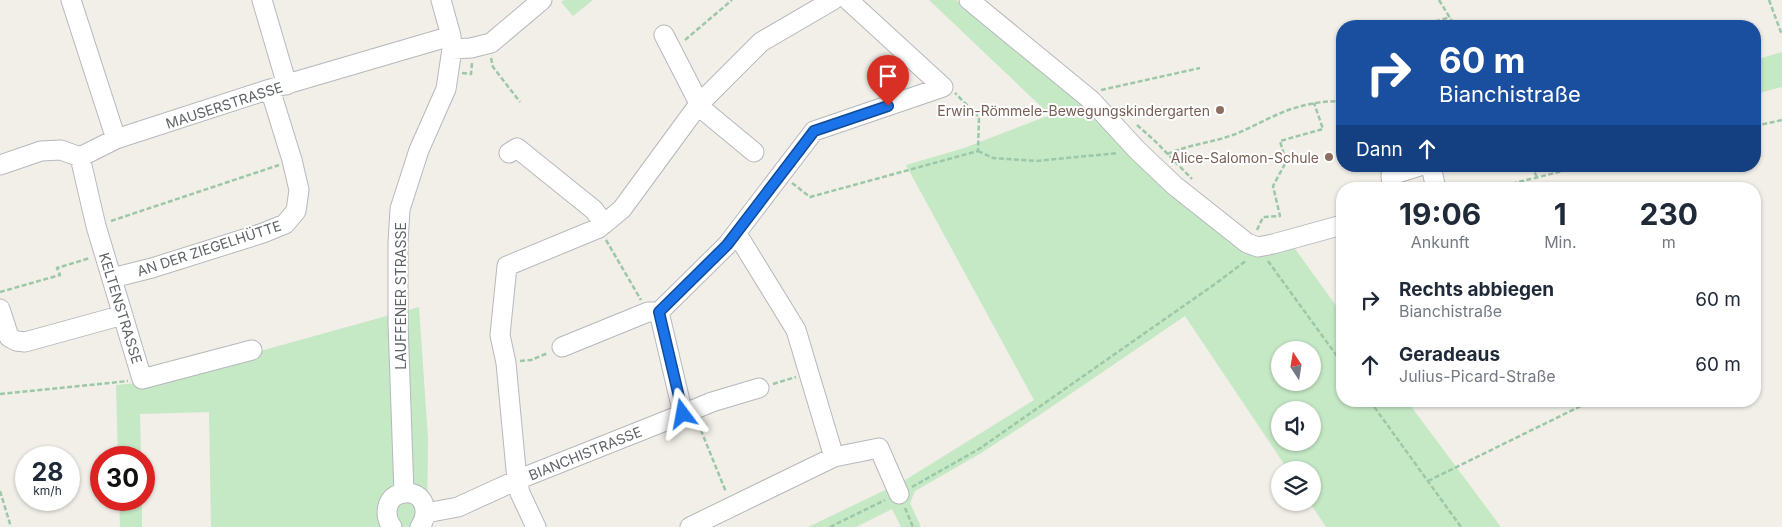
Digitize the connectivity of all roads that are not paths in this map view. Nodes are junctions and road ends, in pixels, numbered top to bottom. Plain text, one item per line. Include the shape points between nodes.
1 (262, 0) edge
2 (441, 0) edge
3 (542, 0) edge
4 (832, 0) edge
5 (848, 0) edge
6 (969, 0) edge
7 (73, 1) edge
8 (451, 42) junction
9 (668, 43) road end
10 (278, 87) junction
11 (699, 104) junction
12 (116, 139) junction
13 (754, 152) dead end
14 (509, 153) dead end
15 (80, 157) junction
16 (0, 165) edge
17 (1404, 172) edge
18 (1390, 177) edge
19 (602, 226) junction
20 (1336, 226) edge
21 (737, 234) junction
22 (112, 278) junction
23 (0, 309) edge
24 (654, 312) junction
25 (123, 315) junction
26 (562, 347) road end
27 (251, 350) dead end
28 (759, 388) road end
29 (688, 412) junction
30 (834, 457) junction
31 (517, 480) junction
32 (404, 493) junction
33 (899, 494) road end
34 (423, 520) edge
35 (392, 527) edge
36 (536, 527) edge
37 (690, 527) edge

1 - 10 street, AN DER ZIEGELHÜTTE
2 - 8 street
3 - 8 street via 490,43 471,48
4 - 11 street via 762,42
5 - 21 street via 943,88 814,131
6 - 20 street via 1091,100 1175,186 1247,243
7 - 12 street
8 - 10 street, MAUSERSTRASSE
8 - 32 street, LAUFFENER STRASSE via 446,89 418,150 400,209 398,324
9 - 11 street
10 - 12 street, MAUSERSTRASSE
10 - 22 street, AN DER ZIEGELHÜTTE via 299,190 296,212 286,224
11 - 13 street
11 - 19 street via 622,209
12 - 15 street, MAUSERSTRASSE
14 - 19 street via 517,148 594,210
15 - 16 street via 60,150 41,151
15 - 22 street, KELTENSTRASSE
17 - 18 street
19 - 31 street via 507,266 500,335 506,363
21 - 24 street
21 - 30 street via 796,330
22 - 25 street, KELTENSTRASSE
23 - 25 street via 8,337 25,342
24 - 26 street
24 - 29 street
25 - 27 street, KELTENSTRASSE via 142,379
28 - 29 street, BIANCHISTRASSE
29 - 31 street, BIANCHISTRASSE
30 - 33 street via 879,448
30 - 37 street
31 - 34 street, BIANCHISTRASSE
31 - 36 street
32 - 34 street via 419,498 424,505
32 - 35 street via 397,495 387,506 386,513

